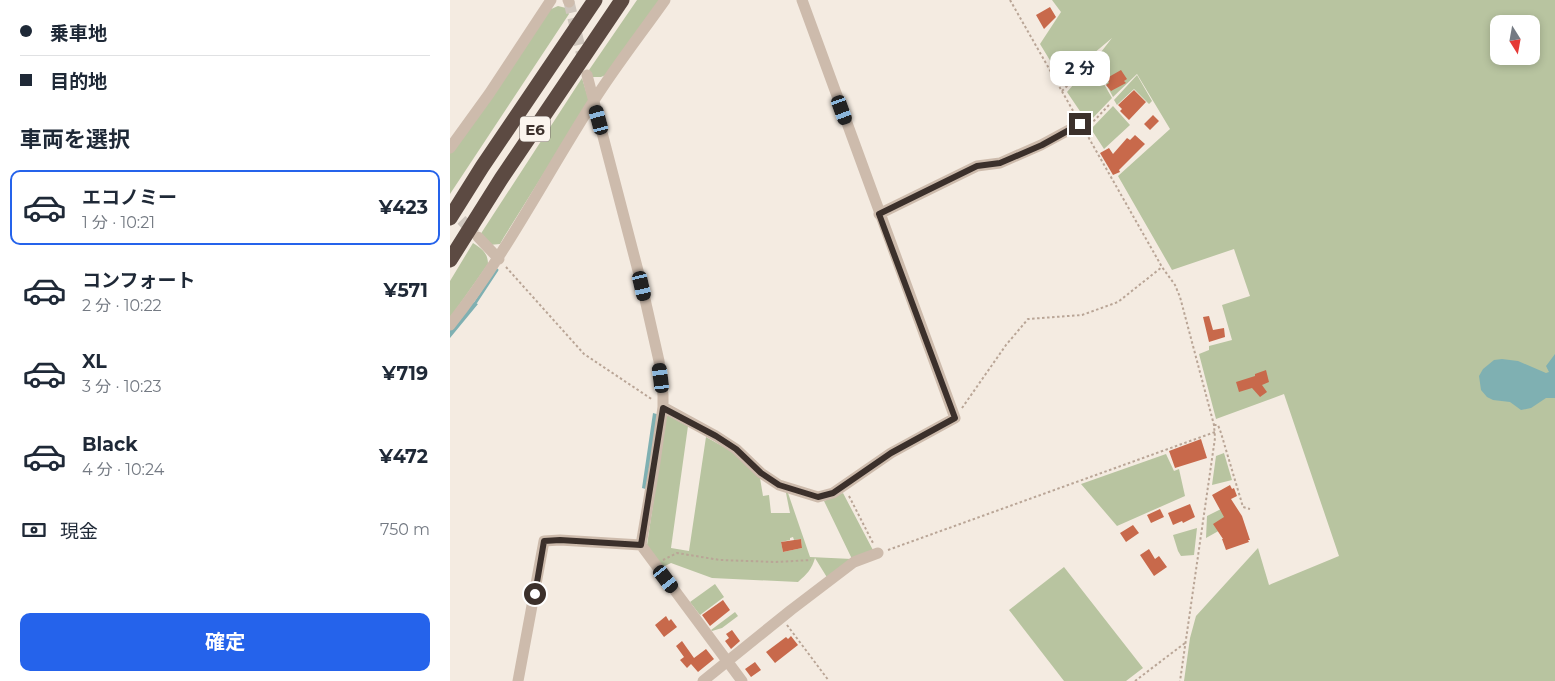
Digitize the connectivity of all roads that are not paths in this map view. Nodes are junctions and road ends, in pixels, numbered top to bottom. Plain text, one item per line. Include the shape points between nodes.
1 (551, 0) edge
2 (595, 0) edge
3 (622, 0) edge
4 (665, 0) edge
5 (802, 0) edge
6 (587, 75) tunnel mouth
7 (594, 100) junction
8 (1080, 124) road end
9 (450, 148) edge
10 (879, 214) junction
11 (450, 218) edge
12 (478, 237) tunnel mouth
13 (499, 259) junction
14 (450, 260) edge
15 (450, 326) edge
16 (663, 408) junction
17 (641, 545) junction
18 (878, 553) road end
19 (728, 662) junction
20 (518, 681) edge
21 (703, 681) edge
22 (742, 681) edge

1 - 9 street
2 - 11 highway, E6
3 - 14 highway, E6 via 500,179
4 - 7 street
5 - 10 street
6 - 7 street
7 - 13 street
7 - 16 street via 651,324 659,361
8 - 10 street via 1000,163 977,166
10 - 16 street via 955,418 891,453 833,493 818,497 779,485 736,449
12 - 13 street
13 - 15 street
16 - 17 street
17 - 19 street
17 - 20 street via 544,541
18 - 19 street via 854,562
19 - 21 street
19 - 22 street

